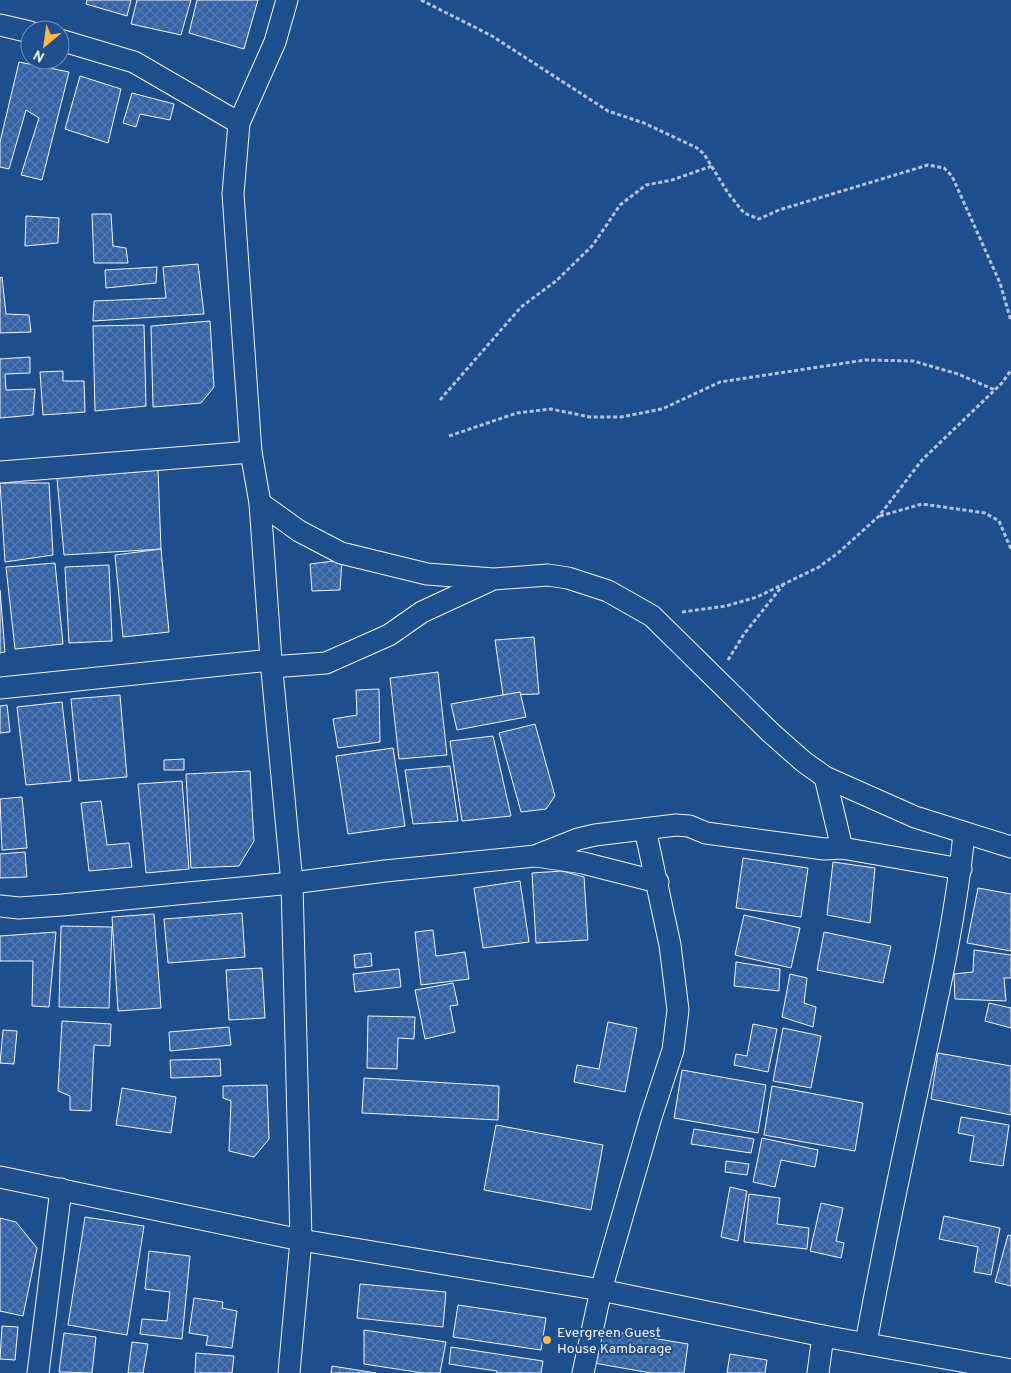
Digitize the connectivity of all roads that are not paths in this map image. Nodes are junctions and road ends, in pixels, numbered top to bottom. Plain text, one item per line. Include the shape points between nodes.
1 (287, 0) edge
2 (0, 25) edge
3 (20, 30) edge
4 (70, 43) edge
5 (239, 123) junction
6 (251, 452) junction
7 (0, 472) edge
8 (260, 503) junction
9 (494, 579) junction
10 (271, 663) junction
11 (0, 688) edge
12 (825, 777) junction
13 (645, 829) junction
14 (964, 833) junction
15 (1011, 847) edge
16 (842, 848) junction
17 (536, 856) junction
18 (961, 869) junction
19 (658, 882) junction
20 (292, 884) junction
21 (0, 906) edge
22 (0, 1177) edge
23 (61, 1189) junction
24 (301, 1240) junction
25 (601, 1290) junction
26 (823, 1336) junction
27 (866, 1343) junction
28 (1011, 1370) edge
29 (38, 1373) edge
30 (289, 1373) edge
31 (583, 1373) edge
32 (818, 1373) edge

1 - 5 street via 275,42
2 - 3 street
4 - 5 street via 134,62
5 - 6 street via 233,194
6 - 7 street
6 - 8 street
8 - 9 street via 299,531 342,553 427,574
8 - 10 street
9 - 10 street via 422,612 389,635 326,663
9 - 12 street via 548,575 568,578 608,591 652,616 770,732
10 - 11 street
10 - 20 street
12 - 14 street via 915,817
12 - 16 street
13 - 16 street via 686,825 724,836 824,849
13 - 17 street via 578,839
13 - 19 street
14 - 15 street
14 - 18 street
16 - 18 street
17 - 19 street via 583,863
17 - 20 street
18 - 27 street
19 - 25 street via 677,994 673,1050
20 - 21 street via 62,905
20 - 24 street
22 - 23 street
23 - 24 street
23 - 29 street
24 - 25 street
24 - 30 street
25 - 26 street
25 - 31 street
26 - 27 street
26 - 32 street
27 - 28 street

